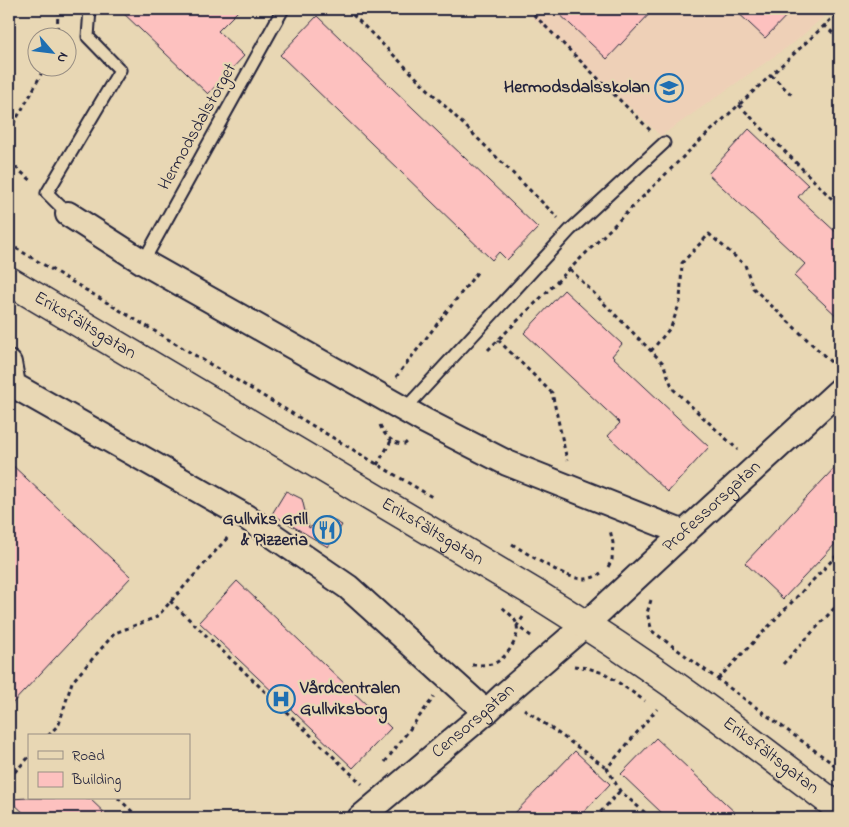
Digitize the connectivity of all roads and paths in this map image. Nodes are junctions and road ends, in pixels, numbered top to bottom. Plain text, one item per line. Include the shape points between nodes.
1 (58, 9) edge
2 (90, 9) edge
3 (283, 9) edge
4 (347, 9) edge
5 (528, 9) edge
6 (840, 11) edge
7 (824, 25) junction
8 (57, 28) edge
9 (840, 39) edge
10 (771, 75) junction
11 (39, 78) edge
12 (793, 96) dead end
13 (739, 105) junction
14 (9, 131) edge
15 (664, 144) joint
16 (9, 162) edge
17 (47, 193) junction
18 (840, 207) edge
19 (68, 214) joint
20 (570, 230) junction
21 (9, 244) edge
22 (143, 262) junction
23 (570, 269) junction
24 (9, 281) edge
25 (498, 340) junction
26 (651, 351) junction
27 (485, 353) dead end
28 (9, 363) edge
29 (840, 372) edge
30 (840, 390) edge
31 (404, 410) junction
32 (391, 441) dead end
33 (377, 464) junction
34 (756, 467) junction
35 (574, 489) junction
36 (432, 497) dead end
37 (602, 500) junction
38 (246, 517) junction
39 (684, 532) junction
40 (512, 544) dead end
41 (840, 552) edge
42 (652, 599) dead end
43 (170, 602) junction
44 (840, 602) edge
45 (502, 607) dead end
46 (585, 625) junction
47 (783, 664) dead end
48 (449, 677) junction
49 (718, 679) junction
50 (504, 695) junction
51 (657, 709) dead end
52 (486, 712) junction
53 (51, 734) edge
54 (28, 758) edge
55 (382, 766) dead end
56 (607, 768) junction
57 (840, 770) edge
58 (9, 778) edge
59 (365, 787) dead end
60 (620, 791) junction
61 (120, 800) edge
62 (840, 809) edge
63 (336, 812) dead end
64 (139, 818) edge
65 (329, 818) edge
66 (360, 818) edge
67 (595, 818) edge
68 (651, 818) edge

1 - 8 path
2 - 17 lane via 88,37 120,70
3 - 22 lane, Hermodsdalstorget
4 - 20 path
5 - 15 path
6 - 7 path
7 - 9 path
7 - 10 path
10 - 12 path
10 - 13 path
11 - 14 path
13 - 18 path
13 - 23 path
15 - 20 lane
16 - 17 path
17 - 19 lane
19 - 22 street
20 - 31 lane
21 - 33 path
22 - 31 street
23 - 25 path
23 - 26 path
24 - 46 street, Eriksfältsgatan
25 - 27 path
25 - 35 path via 552,393
26 - 29 path via 672,327 680,302 682,262 709,234 745,265 754,288
26 - 34 path via 663,363 673,389
28 - 38 street via 14,385
30 - 34 street, Professorsgatan
31 - 35 street via 507,463
32 - 33 path
33 - 36 path
34 - 39 street, Professorsgatan
35 - 37 street
37 - 39 street
37 - 40 path via 595,516 611,532 612,560 607,569 594,578 567,575
38 - 43 path
38 - 48 street via 348,587
39 - 46 street, Professorsgatan
41 - 49 path
42 - 49 path via 647,613 652,631
43 - 53 path via 156,617 115,633 72,682 59,724
43 - 59 path
44 - 47 path
45 - 48 path via 517,626 509,652 492,664 472,665 462,661
46 - 50 street, Censorsgatan
46 - 62 street, Eriksfältsgatan via 717,716
48 - 52 street
48 - 55 path
49 - 57 path
50 - 52 street, Censorsgatan
50 - 56 path
51 - 56 path
52 - 66 street, Censorsgatan
54 - 58 path
56 - 60 path
60 - 67 path
60 - 68 path
61 - 64 path
63 - 65 path

